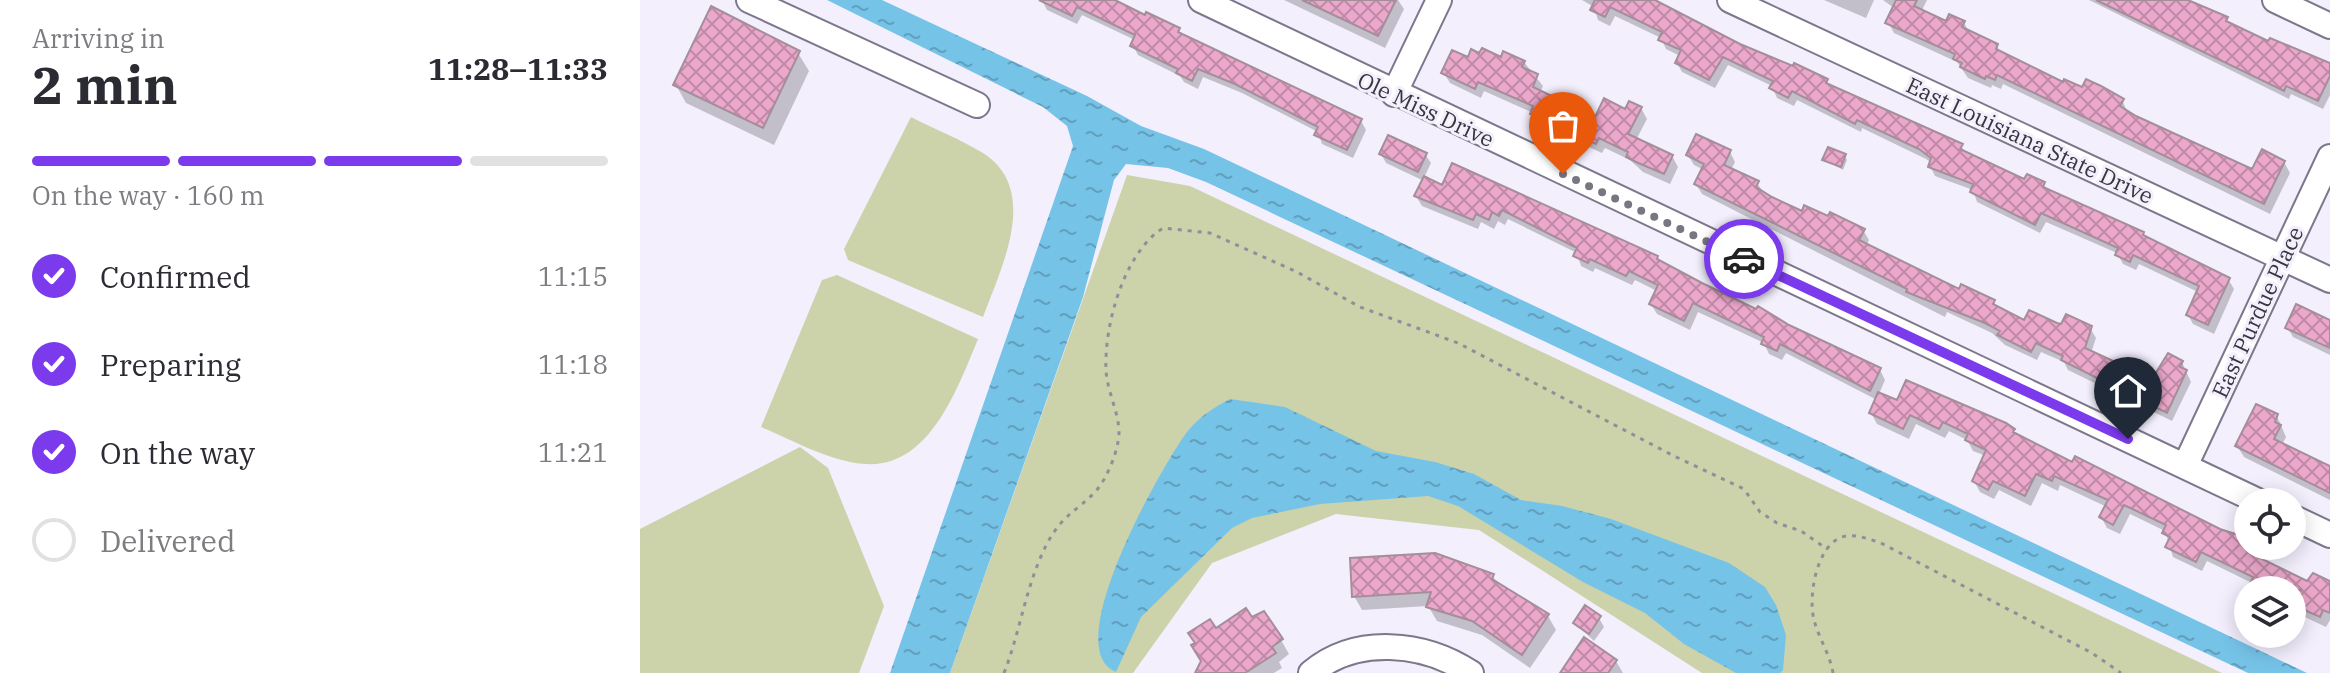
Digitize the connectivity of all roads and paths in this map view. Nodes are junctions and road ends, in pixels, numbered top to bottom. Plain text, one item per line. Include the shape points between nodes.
1 (749, 0) edge
2 (1201, 0) edge
3 (1439, 0) edge
4 (1730, 0) edge
5 (2275, 0) edge
6 (2330, 26) edge
7 (1394, 94) junction
8 (977, 105) dead end
9 (2330, 157) edge
10 (2283, 258) junction
11 (2330, 280) edge
12 (2185, 466) junction
13 (2234, 490) edge
14 (2306, 524) edge
15 (2330, 535) edge
16 (1827, 549) junction
17 (1004, 673) edge
18 (1311, 673) edge
19 (1471, 673) edge
20 (1833, 673) edge
21 (2121, 673) edge

1 - 8 street
2 - 7 street, Ole Miss Drive
3 - 7 street
4 - 10 street, East Louisiana State Drive
5 - 6 street
7 - 12 street, Ole Miss Drive
9 - 10 street, East Purdue Place
10 - 11 street, East Louisiana State Drive
10 - 12 street, East Purdue Place
12 - 13 street, Ole Miss Drive
14 - 15 street
16 - 17 path via 1768,518 1744,489 1458,343 1360,307 1210,233 1163,228 1137,251 1123,279 1106,368 1119,439 1111,464 1096,491 1071,509 1049,540 1022,605
16 - 20 path via 1815,586 1813,618
16 - 21 path via 1840,537 1879,542
18 - 19 street via 1351,651 1391,646 1423,651

